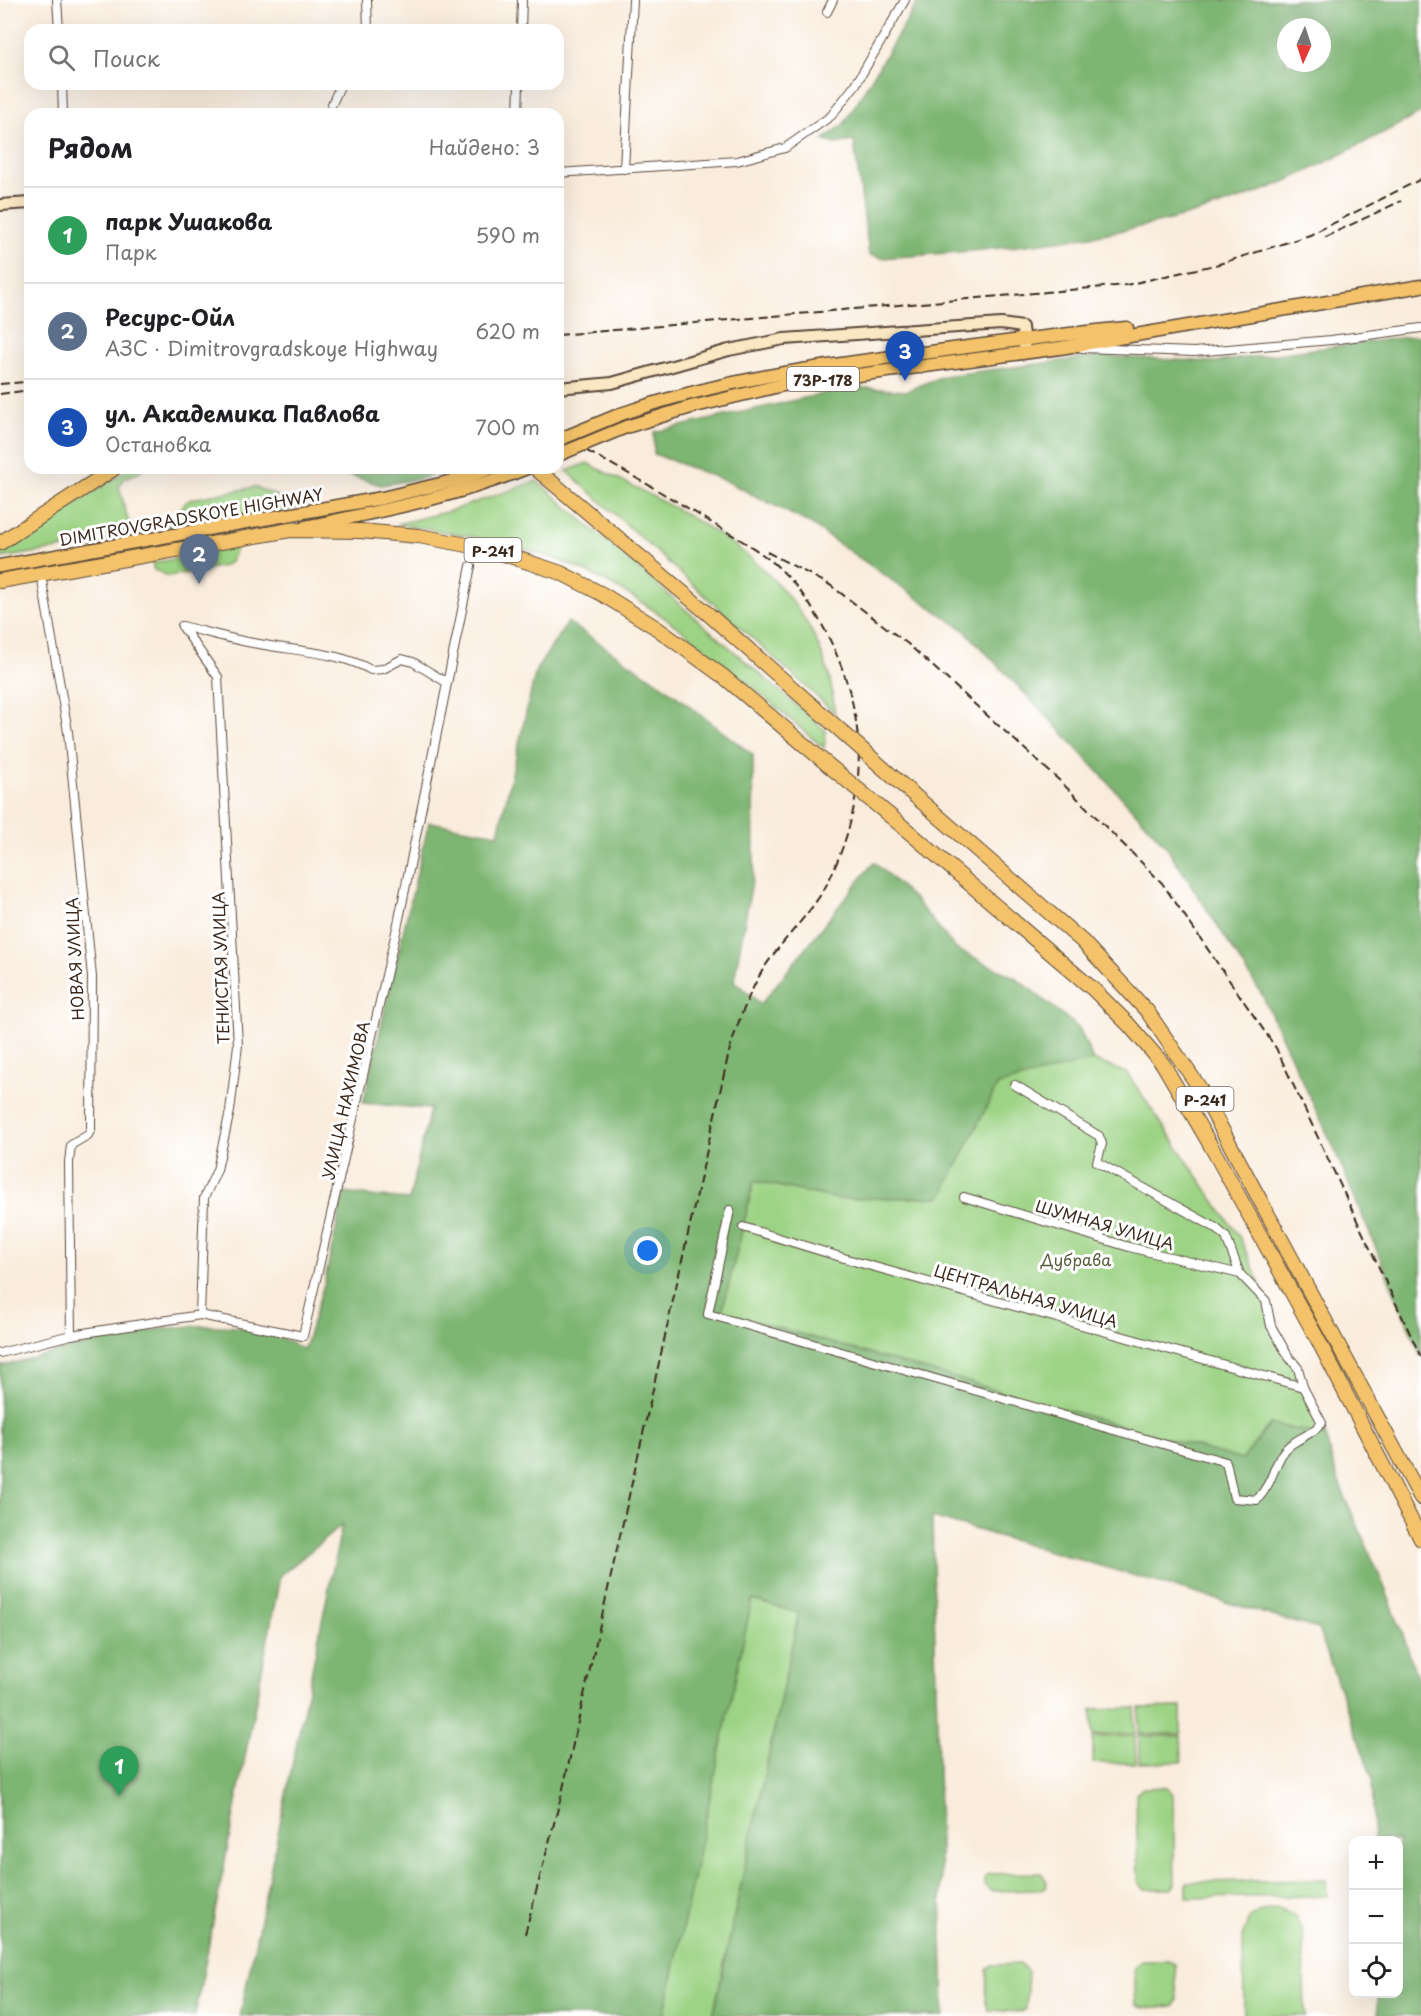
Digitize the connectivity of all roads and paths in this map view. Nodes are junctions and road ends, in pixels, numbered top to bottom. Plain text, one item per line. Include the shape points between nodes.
1 (57, 0) edge
2 (367, 0) edge
3 (522, 0) edge
4 (633, 0) edge
5 (833, 0) edge
6 (904, 0) edge
7 (827, 12) dead end
8 (59, 24) edge
9 (368, 24) edge
10 (521, 24) edge
11 (62, 90) edge
12 (338, 90) edge
13 (519, 90) edge
14 (332, 104) dead end
15 (63, 108) edge
16 (518, 108) edge
17 (624, 169) junction
18 (564, 173) edge
19 (24, 203) edge
20 (0, 205) edge
21 (1421, 286) edge
22 (1187, 324) junction
23 (1421, 328) edge
24 (1152, 331) junction
25 (1024, 346) junction
26 (1060, 348) junction
27 (1146, 351) junction
28 (564, 386) edge
29 (564, 438) edge
30 (564, 453) edge
31 (106, 474) edge
32 (471, 474) edge
33 (512, 474) edge
34 (542, 474) edge
35 (290, 530) junction
36 (0, 543) edge
37 (0, 566) edge
38 (471, 566) dead end
39 (41, 575) junction
40 (0, 581) edge
41 (446, 682) junction
42 (1015, 1085) dead end
43 (964, 1197) dead end
44 (730, 1210) dead end
45 (743, 1227) dead end
46 (1240, 1274) junction
47 (200, 1316) junction
48 (71, 1335) junction
49 (0, 1353) edge
50 (1303, 1387) junction
51 (1421, 1498) edge
52 (1421, 1539) edge

1 - 8 street
2 - 9 street
3 - 10 street
4 - 17 street
5 - 7 street
6 - 17 street via 856,84 831,116 798,141 737,161
11 - 15 street
12 - 14 street
13 - 16 street
17 - 18 street
19 - 20 street
21 - 22 main road
22 - 24 main road, 73Р-178
22 - 25 main road, 73Р-178
23 - 27 street via 1194,352
24 - 26 main road, 73Р-178
24 - 27 street via 1142,338
25 - 26 main road, 73Р-178
25 - 28 street via 1022,327 1001,324 800,337 739,348 612,382
25 - 29 main road, 73Р-178, bridge via 745,378 621,414
25 - 30 main road, 73Р-178, bridge via 783,385 691,406
26 - 27 street
31 - 36 highway
32 - 37 main road, DIMITROVGRADSKOYE HIGHWAY via 370,500
33 - 35 main road, DIMITROVGRADSKOYE HIGHWAY via 432,500
34 - 51 highway, Р-241, bridge via 1082,941 1147,1011 1199,1088
35 - 39 highway, DIMITROVGRADSKOYE HIGHWAY / Р-241
35 - 52 highway, Р-241, bridge via 419,536 489,549 561,573 602,594 724,677 1094,990 1163,1064 1318,1340
38 - 41 street, УЛИЦА НАХИМОВА
39 - 40 highway, DIMITROVGRADSKOYE HIGHWAY / Р-241
39 - 48 street, НОВАЯ УЛИЦА via 68,732 92,977 91,1129 71,1145 69,1162
41 - 47 street, УЛИЦА НАХИМОВА via 399,919 303,1336
41 - 47 street, ТЕНИСТАЯ УЛИЦА via 402,659 383,669 371,670 340,659 182,626 218,677 238,1045 230,1111 219,1160 204,1198
42 - 46 street via 1099,1136 1102,1144 1097,1162 1216,1228 1226,1237
43 - 46 street, ШУМНАЯ УЛИЦА via 1129,1247
44 - 50 street via 708,1314 1226,1462 1234,1498 1257,1500 1270,1484 1282,1453 1322,1423
45 - 50 street, ЦЕНТРАЛЬНАЯ УЛИЦА
46 - 50 street via 1266,1301 1271,1326 1298,1368
47 - 48 street, УЛИЦА НАХИМОВА
48 - 49 street, УЛИЦА НАХИМОВА

